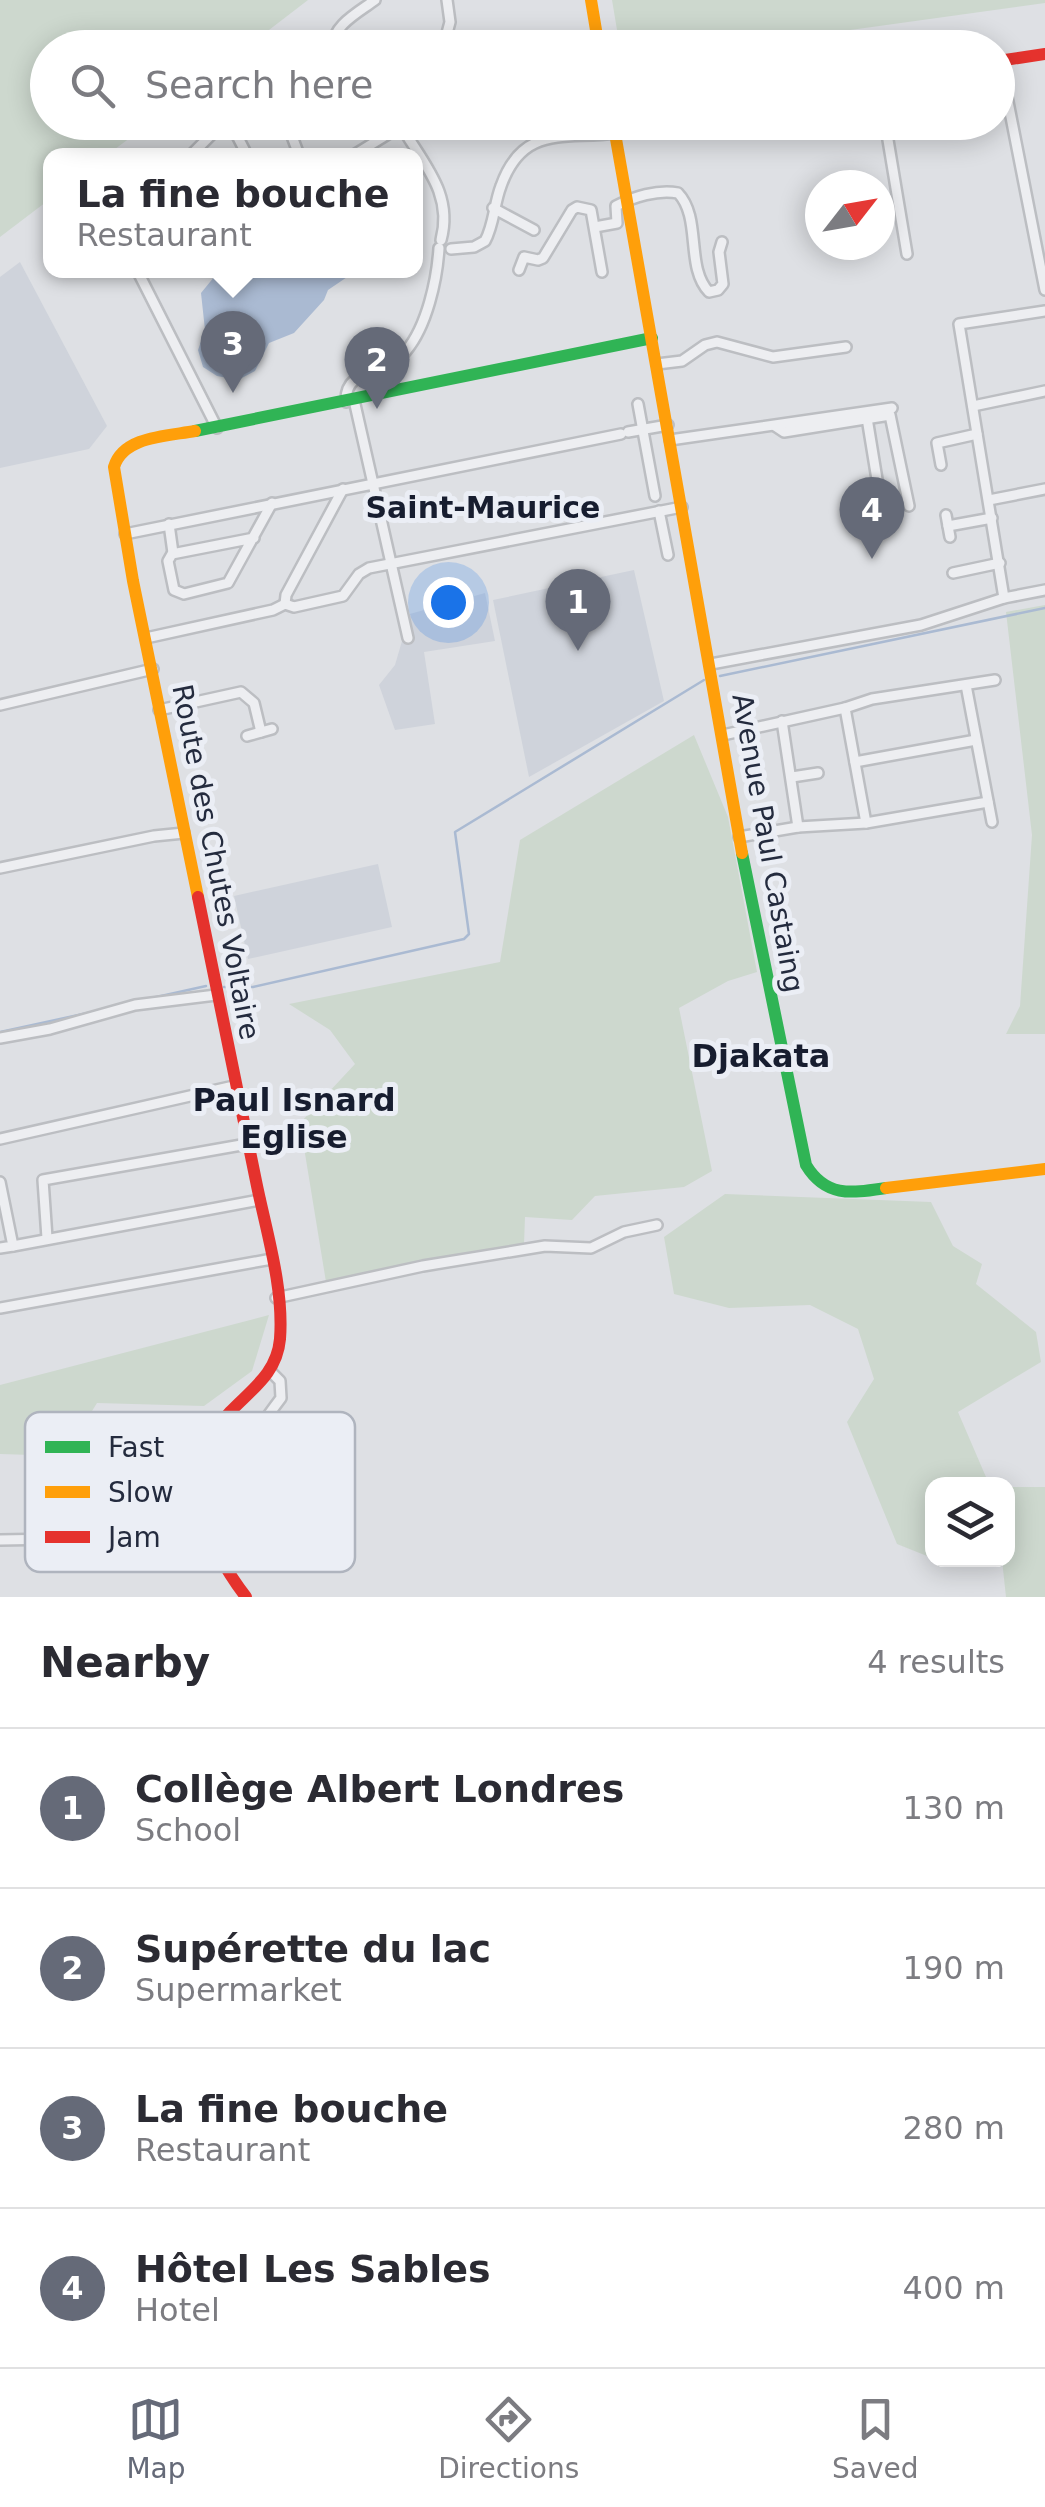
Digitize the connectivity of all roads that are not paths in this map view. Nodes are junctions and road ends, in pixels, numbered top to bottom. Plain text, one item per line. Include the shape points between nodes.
1 (375, 0) edge
2 (447, 0) edge
3 (591, 0) edge
4 (338, 30) edge
5 (448, 30) edge
6 (597, 30) edge
7 (1045, 54) edge
8 (1015, 59) edge
9 (545, 140) edge
10 (616, 140) edge
11 (888, 140) edge
12 (1015, 140) edge
13 (423, 160) edge
14 (628, 200) junction
15 (493, 208) junction
16 (595, 227) junction
17 (534, 230) dead end
18 (722, 242) dead end
19 (447, 245) junction
20 (907, 254) dead end
21 (520, 270) dead end
22 (602, 272) dead end
23 (141, 278) edge
24 (1045, 290) edge
25 (1045, 311) edge
26 (652, 338) junction
27 (846, 347) dead end
28 (657, 364) junction
29 (373, 372) junction
30 (1045, 391) edge
31 (356, 399) junction
32 (638, 404) dead end
33 (973, 406) junction
34 (892, 408) dead end
35 (867, 418) junction
36 (775, 426) junction
37 (217, 428) junction
38 (641, 430) junction
39 (669, 432) junction
40 (978, 434) junction
41 (941, 466) dead end
42 (374, 486) junction
43 (342, 489) junction
44 (1045, 489) edge
45 (655, 496) dead end
46 (988, 500) junction
47 (272, 503) junction
48 (909, 506) dead end
49 (682, 507) junction
50 (882, 510) dead end
51 (659, 511) junction
52 (992, 518) junction
53 (169, 524) junction
54 (948, 526) dead end
55 (125, 534) junction
56 (254, 538) junction
57 (173, 553) junction
58 (668, 555) dead end
59 (1000, 563) junction
60 (394, 564) junction
61 (953, 573) dead end
62 (1045, 590) edge
63 (1004, 598) junction
64 (286, 604) junction
65 (146, 638) junction
66 (408, 638) dead end
67 (710, 664) junction
68 (153, 669) junction
69 (996, 680) dead end
70 (966, 685) junction
71 (0, 705) edge
72 (846, 708) junction
73 (160, 710) junction
74 (782, 720) junction
75 (723, 734) junction
76 (247, 736) dead end
77 (976, 740) junction
78 (855, 762) junction
79 (818, 773) dead end
80 (792, 777) junction
81 (988, 802) junction
82 (992, 822) dead end
83 (866, 823) junction
84 (798, 826) junction
85 (184, 833) junction
86 (739, 837) junction
87 (0, 868) edge
88 (216, 994) junction
89 (0, 1038) edge
90 (234, 1086) junction
91 (0, 1139) edge
92 (246, 1144) junction
93 (1045, 1168) edge
94 (0, 1182) edge
95 (260, 1200) junction
96 (657, 1225) dead end
97 (48, 1238) junction
98 (13, 1246) junction
99 (0, 1248) edge
100 (272, 1259) junction
101 (276, 1298) junction
102 (0, 1308) edge
103 (270, 1371) junction
104 (231, 1412) edge
105 (271, 1412) edge
106 (25, 1539) edge
107 (0, 1540) edge
108 (228, 1572) edge
109 (246, 1597) edge

1 - 4 street
2 - 5 street
3 - 6 street
7 - 8 street
9 - 15 street via 508,170
10 - 14 street, Avenue Paul Castaing
11 - 20 street
12 - 24 street
13 - 19 street via 440,186
14 - 16 street via 616,206 617,223
14 - 18 street via 670,191 681,196 700,280 709,292 723,284
14 - 26 street, Avenue Paul Castaing
15 - 17 street
15 - 19 street via 478,246
16 - 21 street via 590,210 577,207 543,258 524,257
16 - 22 street
19 - 29 street via 408,349
23 - 37 street
25 - 33 street via 960,324
26 - 28 street, Avenue Paul Castaing
26 - 31 street
27 - 28 street via 774,357 717,342 682,361
28 - 39 street, Avenue Paul Castaing
29 - 31 street
29 - 31 street via 350,381 346,390
30 - 33 street
31 - 37 street
31 - 42 street
32 - 38 street
33 - 40 street
34 - 36 street
35 - 36 street via 784,432
35 - 48 street via 893,418
35 - 50 street
36 - 39 street
37 - 55 street, Route des Chutes Voltaire via 138,442 116,457
38 - 39 street
38 - 42 street
38 - 45 street
39 - 49 street, Avenue Paul Castaing
40 - 41 street via 937,443
40 - 46 street
42 - 43 street
42 - 60 street
43 - 47 street
43 - 64 street
44 - 46 street
46 - 52 street
47 - 53 street
47 - 56 street
49 - 51 street
49 - 67 street, Avenue Paul Castaing
51 - 58 street
51 - 60 street
52 - 54 street
52 - 59 street
53 - 55 street
53 - 57 street
55 - 65 street, Route des Chutes Voltaire
56 - 57 street
56 - 57 street via 228,583 182,594 174,590 168,561
59 - 61 street
59 - 63 street
60 - 64 street via 364,570 343,596
60 - 66 street
62 - 63 street
63 - 67 street via 921,625
64 - 65 street
65 - 68 street, Route des Chutes Voltaire
67 - 75 street, Avenue Paul Castaing
68 - 71 street
68 - 73 street, Route des Chutes Voltaire
69 - 70 street
70 - 72 street
70 - 77 street
72 - 74 street
72 - 78 street
73 - 76 street via 241,692 254,702 267,731
73 - 85 street, Route des Chutes Voltaire
74 - 75 street
74 - 80 street
75 - 86 street, Avenue Paul Castaing
77 - 78 street
77 - 81 street
78 - 83 street
79 - 80 street
80 - 84 street
81 - 82 street
81 - 83 street
83 - 84 street
84 - 86 street
85 - 87 street
85 - 88 street, Route des Chutes Voltaire
86 - 93 street, Avenue Paul Castaing via 799,1140 816,1181 860,1193
88 - 89 street via 135,1004
88 - 90 street, Route des Chutes Voltaire
90 - 91 street
90 - 92 street, Route des Chutes Voltaire
92 - 95 street, Route des Chutes Voltaire
92 - 97 street via 42,1180
94 - 98 street
95 - 97 street
95 - 100 street, Route des Chutes Voltaire
96 - 101 street via 591,1248 545,1246
97 - 98 street
98 - 99 street
100 - 101 street, Route des Chutes Voltaire
100 - 102 street
101 - 103 street, Route des Chutes Voltaire via 280,1338
103 - 104 street
103 - 105 street via 283,1390
106 - 107 street
108 - 109 street

